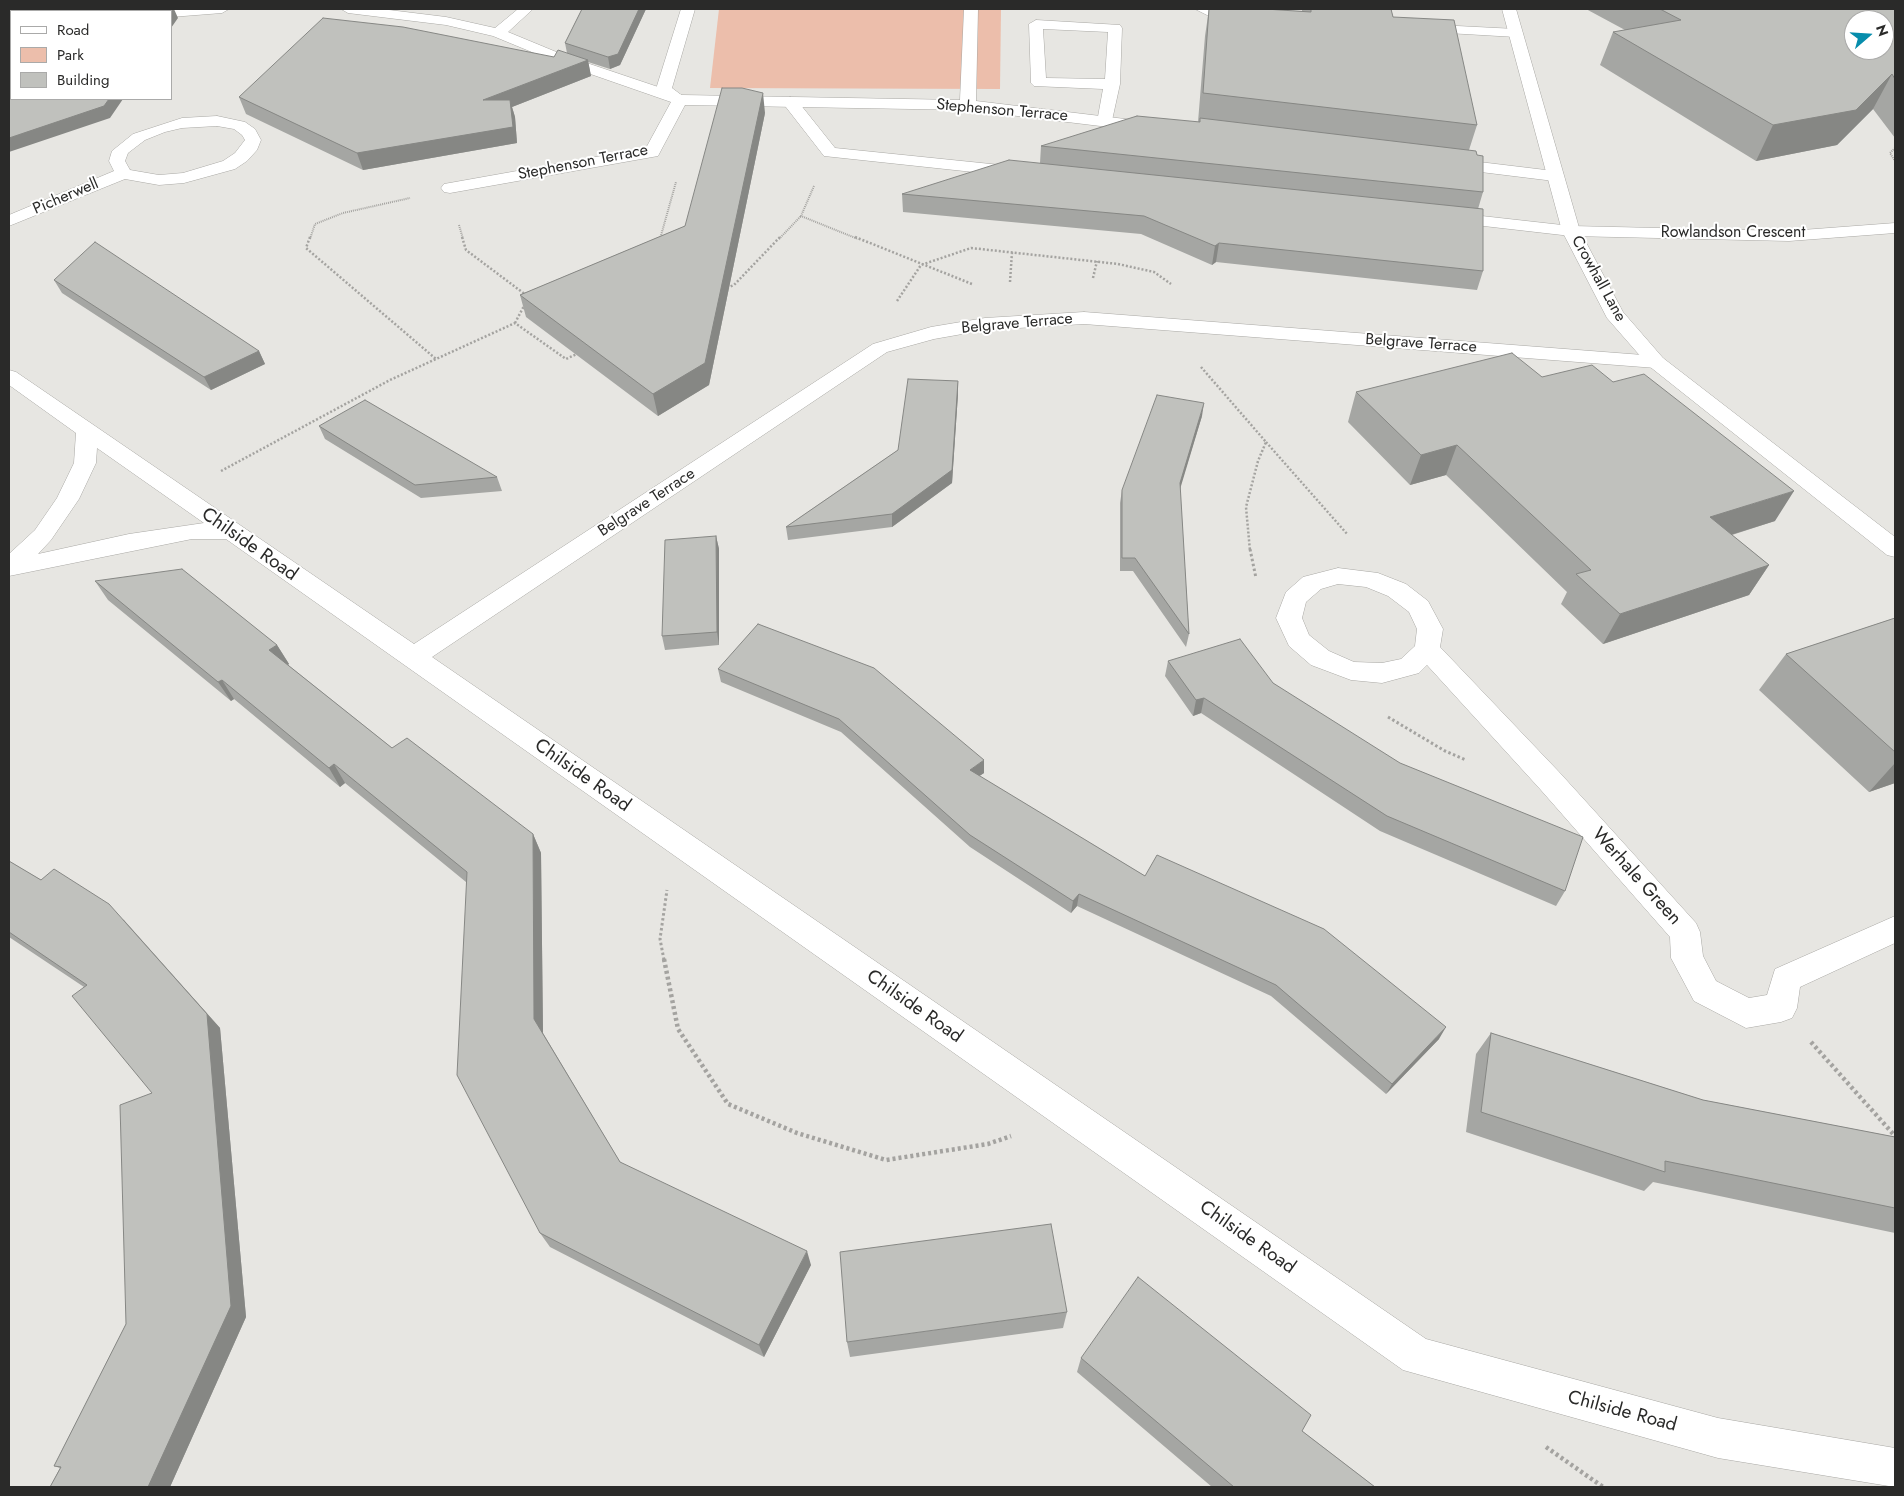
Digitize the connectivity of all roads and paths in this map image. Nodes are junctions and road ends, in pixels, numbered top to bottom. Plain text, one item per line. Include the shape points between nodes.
1 (222, 9) edge
2 (355, 9) edge
3 (526, 9) edge
4 (688, 9) edge
5 (971, 9) edge
6 (1202, 9) edge
7 (1509, 9) edge
8 (172, 13) edge
9 (1259, 19) edge
10 (1407, 28) edge
11 (498, 33) junction
12 (1516, 34) junction
13 (1112, 84) junction
14 (680, 100) junction
15 (790, 102) junction
16 (968, 105) junction
17 (1105, 122) junction
18 (1164, 129) edge
19 (1895, 148) edge
20 (652, 152) junction
21 (830, 152) junction
22 (1428, 161) edge
23 (1895, 161) edge
24 (124, 172) junction
25 (1038, 174) edge
26 (1554, 176) junction
27 (450, 188) junction
28 (801, 216) junction
29 (1433, 216) edge
30 (9, 221) edge
31 (1895, 228) edge
32 (1571, 231) junction
33 (658, 242) edge
34 (922, 264) junction
35 (974, 285) dead end
36 (726, 288) edge
37 (515, 323) junction
38 (1164, 325) junction
39 (880, 348) junction
40 (584, 351) edge
41 (436, 359) junction
42 (1656, 362) junction
43 (9, 376) edge
44 (87, 431) junction
45 (1266, 442) junction
46 (177, 495) junction
47 (230, 531) junction
48 (1895, 549) edge
49 (10, 568) edge
50 (1258, 585) dead end
51 (1397, 590) junction
52 (1428, 650) junction
53 (412, 658) junction
54 (1381, 713) dead end
55 (1470, 761) dead end
56 (674, 840) junction
57 (1895, 929) edge
58 (1781, 1008) junction
59 (1070, 1116) junction
60 (1895, 1136) edge
61 (1895, 1468) edge

1 - 8 street
2 - 11 street via 446,20
3 - 11 street
4 - 14 street via 664,89
5 - 16 street
6 - 9 street via 1219,17
7 - 12 street, Crowhall Lane
10 - 12 street
11 - 14 street via 560,59
12 - 26 street, Crowhall Lane
13 - 13 street via 1039,83 1036,24 1115,28
13 - 17 street
14 - 15 street, Stephenson Terrace
14 - 20 street, Stephenson Terrace
15 - 16 street, Stephenson Terrace
15 - 21 street
16 - 17 street, Stephenson Terrace
17 - 18 street, Stephenson Terrace
19 - 23 path via 1890,153
20 - 27 street, Stephenson Terrace
20 - 33 path via 683,158
21 - 25 street
21 - 28 path
22 - 26 street
24 - 24 street, Picherwell via 116,161 120,151 139,137 159,129 189,122 217,121 239,125 249,132 253,140 241,157 208,173 159,180 139,178
24 - 30 street, Picherwell
26 - 32 street, Crowhall Lane
27 - 37 path via 466,250 529,297
27 - 41 path via 343,213 315,224 306,248
28 - 34 path
28 - 36 path via 734,284
29 - 32 street, Rowlandson Crescent
31 - 32 street, Rowlandson Crescent via 1789,236
32 - 42 street, Crowhall Lane via 1614,314
34 - 35 path
34 - 38 path via 971,248 1118,264 1154,272 1171,283 1177,300
34 - 39 path via 889,314
37 - 40 path via 566,359
37 - 41 path
38 - 39 street, Belgrave Terrace via 1084,318 1031,320 931,333
38 - 42 street, Belgrave Terrace
38 - 45 path
39 - 53 street, Belgrave Terrace
41 - 46 path via 390,380
42 - 48 street, Crowhall Lane
43 - 44 street, Chilside Road
44 - 46 street, Chilside Road
44 - 49 street via 85,463 68,499 42,535
45 - 50 path via 1246,507 1251,560
45 - 51 path
46 - 47 street, Chilside Road
47 - 49 street via 174,534
47 - 53 street, Chilside Road
51 - 52 street via 1419,607 1430,629
51 - 52 street via 1369,579 1338,576 1312,583 1295,598 1289,618 1298,640 1320,658 1351,671 1382,673 1410,666
52 - 58 street, Werhale Green via 1685,932 1687,958 1705,991 1746,1013
53 - 56 street, Chilside Road
54 - 55 path
56 - 59 street, Chilside Road
56 - 59 path via 660,939 676,1020 678,1029 728,1104 797,1133 886,1160 988,1144
57 - 58 street via 1786,979
58 - 60 path
59 - 61 street, Chilside Road via 1417,1356 1718,1438

